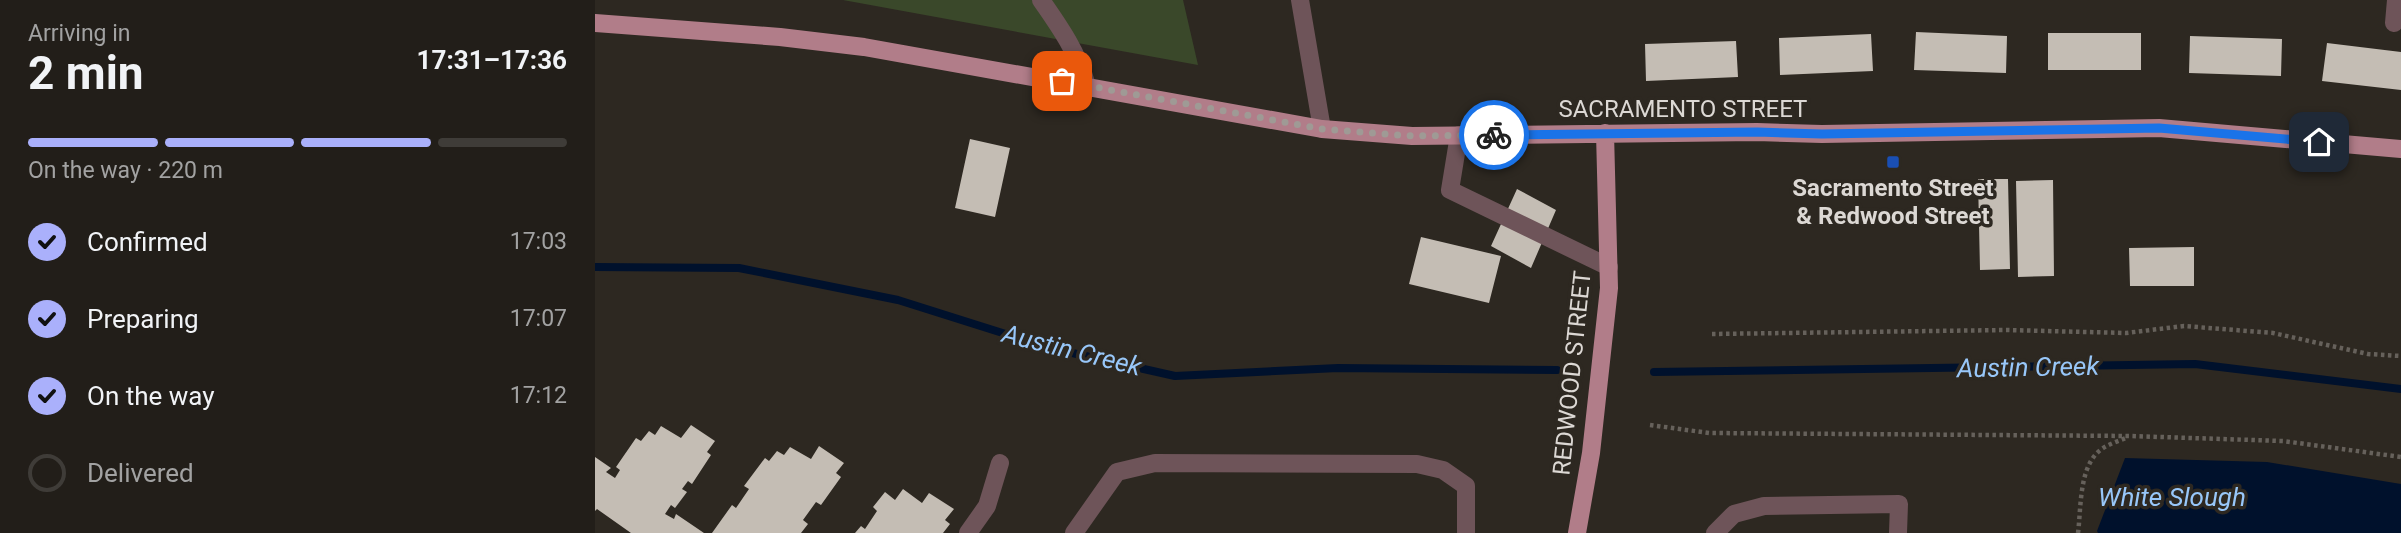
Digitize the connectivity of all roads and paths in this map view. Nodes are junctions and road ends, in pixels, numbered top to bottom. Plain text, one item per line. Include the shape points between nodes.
1 (1041, 0) edge
2 (1300, 0) edge
3 (2396, 0) edge
4 (595, 23) edge
5 (2394, 23) dead end
6 (1087, 86) junction
7 (1322, 129) junction
8 (1605, 133) junction
9 (1459, 135) junction
10 (2401, 149) edge
11 (1609, 267) junction
12 (1712, 334) dead end
13 (2401, 356) edge
14 (1650, 425) dead end
15 (2130, 436) junction
16 (2401, 457) edge
17 (1000, 463) dead end
18 (968, 533) edge
19 (1074, 533) edge
20 (1466, 533) edge
21 (1577, 533) edge
22 (1715, 533) edge
23 (1898, 533) edge
24 (2078, 533) edge

1 - 6 street via 1066,35
2 - 7 street
3 - 5 street
4 - 6 main road, SACRAMENTO STREET via 852,46
6 - 7 main road, SACRAMENTO STREET
7 - 9 main road, SACRAMENTO STREET
8 - 9 main road, SACRAMENTO STREET
8 - 10 main road, SACRAMENTO STREET via 2159,128
8 - 11 main road, REDWOOD STREET
9 - 11 street via 1450,190
11 - 21 main road, REDWOOD STREET via 1591,453
12 - 13 path via 2126,333 2184,326 2273,332 2368,354
14 - 15 path via 1709,433
15 - 16 path via 2283,441
15 - 24 path via 2095,455 2086,474
17 - 18 street via 987,506
19 - 20 street via 1117,472 1155,463 1183,463 1417,464 1443,470 1466,486
22 - 23 street via 1734,514 1764,506 1899,504

